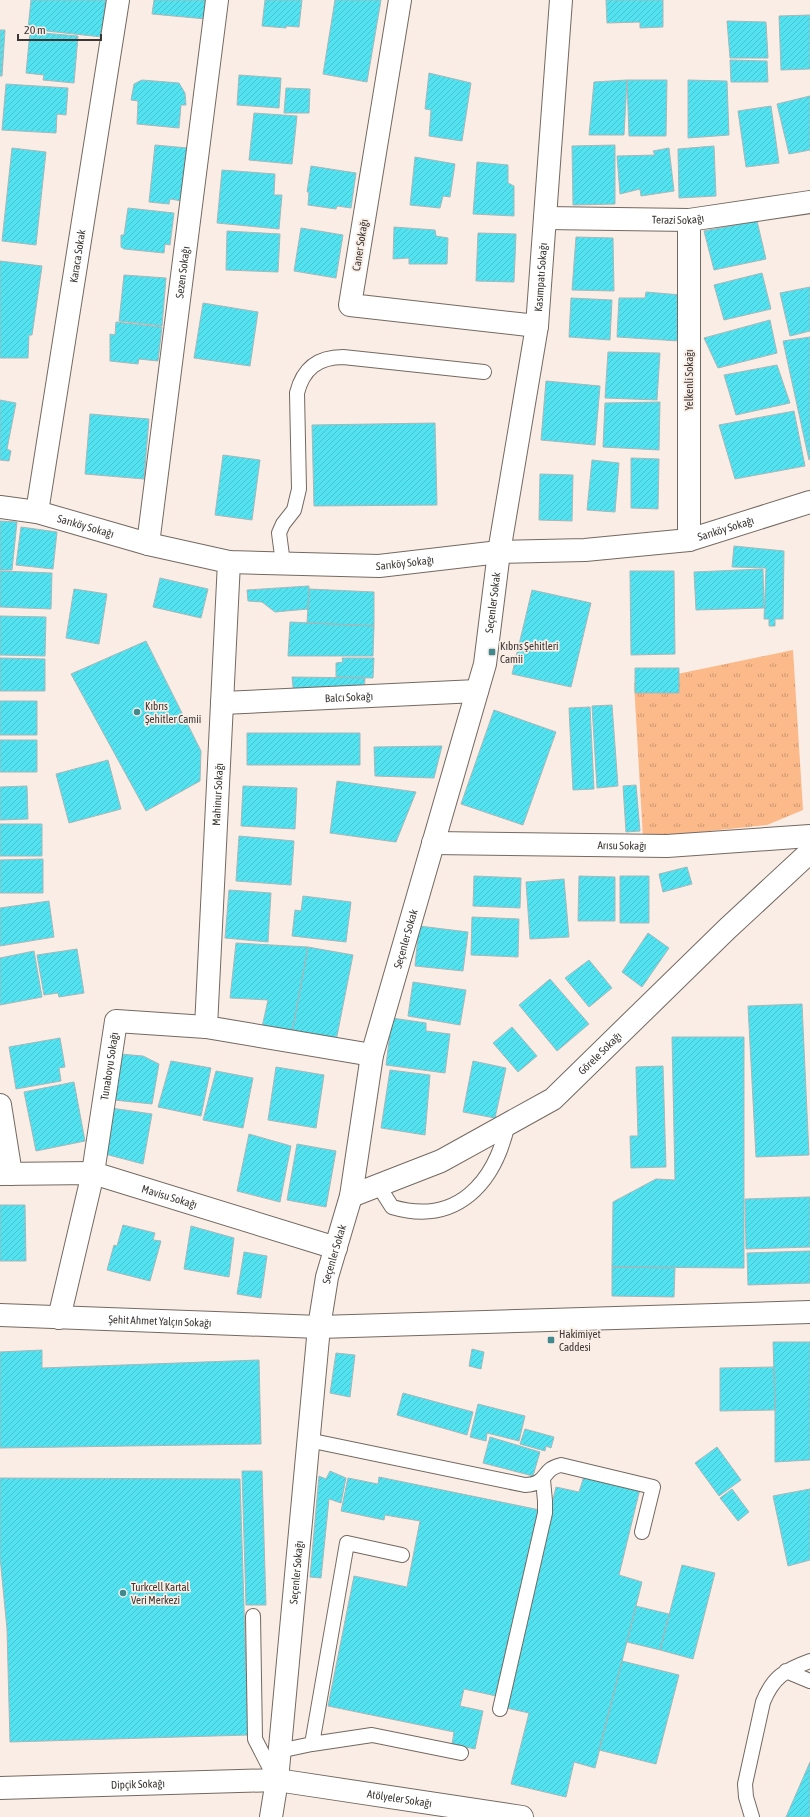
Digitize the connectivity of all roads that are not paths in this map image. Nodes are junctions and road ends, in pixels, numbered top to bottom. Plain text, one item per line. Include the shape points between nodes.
1 (118, 0) edge
2 (217, 0) edge
3 (400, 0) edge
4 (561, 0) edge
5 (810, 202) edge
6 (545, 218) junction
7 (689, 220) junction
8 (537, 326) junction
9 (484, 372) dead end
10 (0, 507) edge
11 (809, 507) edge
12 (37, 512) junction
13 (689, 540) junction
14 (148, 544) junction
15 (499, 552) junction
16 (229, 562) junction
17 (283, 563) junction
18 (477, 691) junction
19 (222, 703) junction
20 (810, 836) edge
21 (433, 843) junction
22 (810, 852) edge
23 (206, 1027) junction
24 (372, 1055) junction
25 (0, 1105) edge
26 (508, 1123) junction
27 (93, 1173) junction
28 (5, 1174) edge
29 (378, 1185) junction
30 (351, 1196) junction
31 (336, 1248) junction
32 (810, 1312) edge
33 (0, 1315) edge
34 (59, 1318) junction
35 (319, 1327) junction
36 (308, 1440) junction
37 (543, 1480) junction
38 (642, 1532) dead end
39 (402, 1554) dead end
40 (253, 1616) dead end
41 (810, 1661) edge
42 (786, 1671) junction
43 (810, 1681) edge
44 (500, 1709) dead end
45 (312, 1744) junction
46 (279, 1751) junction
47 (461, 1753) dead end
48 (277, 1780) junction
49 (0, 1788) edge
50 (271, 1817) edge
51 (522, 1817) edge
52 (752, 1817) edge

1 - 12 street, Karaca Sokak
2 - 14 street, Sezen Sokağı
3 - 8 street, Caner Sokağı via 350,305
4 - 6 street, Kasımpatı Sokağı
5 - 7 street, Terazi Sokağı
6 - 7 street, Terazi Sokağı
6 - 8 street, Kasımpatı Sokağı
7 - 13 street, Yelkenli Sokağı
8 - 15 street, Kasımpatı Sokağı
9 - 17 lane via 343,357 332,357 313,365 299,382 296,394 299,488 294,510 279,534
10 - 12 street, Sarıköy Sokağı
11 - 13 street, Sarıköy Sokağı
12 - 14 street, Sarıköy Sokağı
13 - 15 street, Sarıköy Sokağı via 585,550
14 - 16 street, Sarıköy Sokağı
15 - 17 street, Sarıköy Sokağı via 379,566
15 - 18 street, Seçenler Sokak via 485,664
16 - 17 street, Sarıköy Sokağı
16 - 19 street, Mahinur Sokağı
18 - 19 street, Balcı Sokağı
18 - 21 street, Seçenler Sokak
19 - 23 street, Mahinur Sokağı
20 - 21 street, Arısu Sokağı via 668,846
21 - 24 street, Seçenler Sokak
22 - 26 street, Görele Sokağı via 552,1099
23 - 24 street, Tunaboyu Sokağı
23 - 27 street, Tunaboyu Sokağı via 116,1021
24 - 30 street, Seçenler Sokak
25 - 28 street
26 - 29 street, Görele Sokağı via 441,1161
26 - 29 lane via 504,1140 485,1178 475,1190 448,1207 435,1212 407,1212 392,1207
27 - 28 street, Mavisu Sokağı
27 - 31 street, Mavisu Sokağı
27 - 34 street, Tunaboyu Sokağı
29 - 30 street, Görele Sokağı
30 - 31 street, Seçenler Sokak
31 - 35 street, Seçenler Sokak via 327,1277
32 - 35 street
33 - 34 street, Şehit Ahmet Yalçın Sokağı
34 - 35 street, Şehit Ahmet Yalçın Sokağı
35 - 36 street, Seçenler Sokağı
36 - 37 lane via 525,1485 534,1485
36 - 46 street, Seçenler Sokağı
37 - 38 lane via 550,1469 561,1465 653,1488
37 - 44 lane via 544,1513
39 - 45 lane via 347,1543
40 - 48 lane via 255,1739
41 - 42 lane
42 - 43 lane
42 - 52 lane via 768,1690 752,1748 745,1784
45 - 46 lane
45 - 47 lane via 372,1735
46 - 48 street, Seçenler Sokağı
48 - 49 street, Dipçik Sokağı
48 - 50 street, Seçenler Sokağı
48 - 51 street, Atölyeler Sokağı

